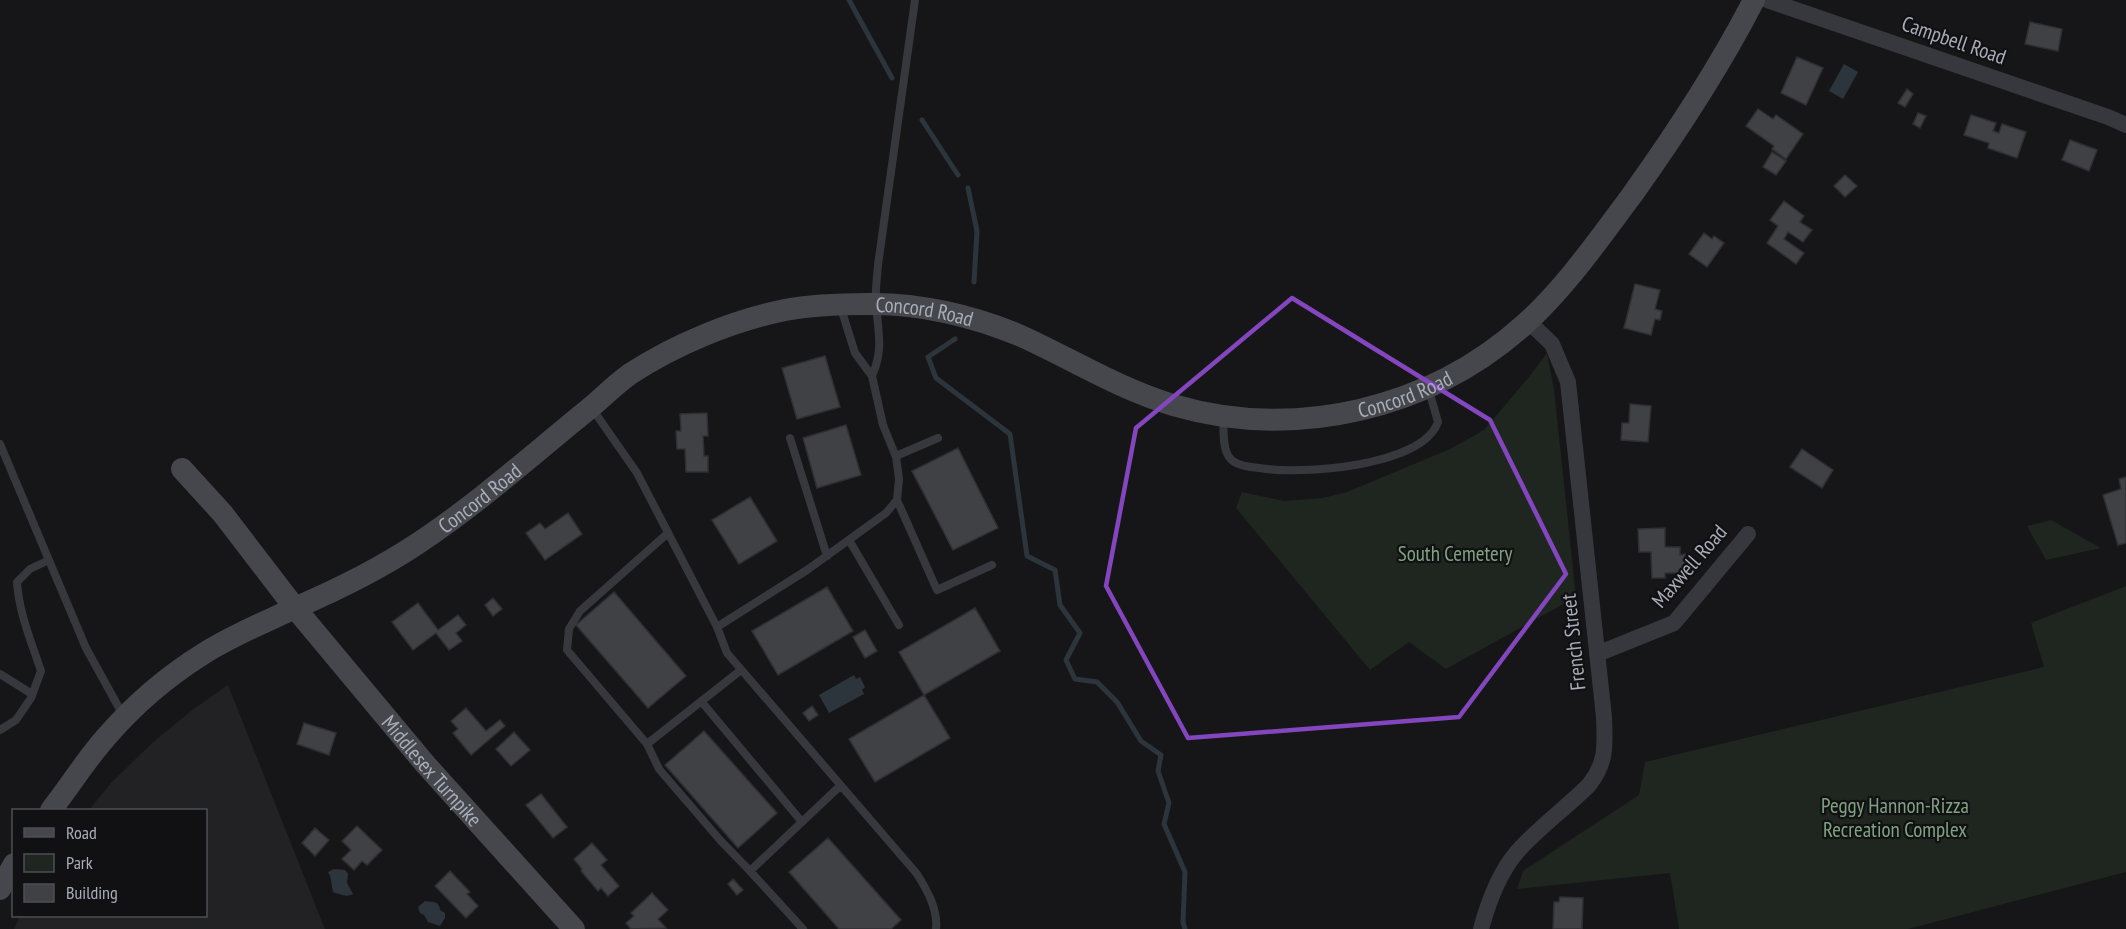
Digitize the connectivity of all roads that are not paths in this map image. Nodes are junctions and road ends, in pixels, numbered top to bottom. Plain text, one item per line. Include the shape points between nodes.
1 (915, 0) edge
2 (1755, 0) edge
3 (1767, 0) edge
4 (2126, 126) edge
5 (840, 304) junction
6 (876, 304) junction
7 (1528, 321) junction
8 (872, 376) junction
9 (1428, 387) junction
10 (591, 407) junction
11 (1223, 416) junction
12 (790, 438) dead end
13 (938, 438) dead end
14 (0, 444) edge
15 (896, 456) junction
16 (182, 469) dead end
17 (897, 500) junction
18 (668, 533) junction
19 (1748, 534) dead end
20 (849, 540) junction
21 (826, 556) junction
22 (49, 560) junction
23 (992, 566) dead end
24 (295, 609) junction
25 (898, 625) dead end
26 (717, 627) junction
27 (1597, 654) junction
28 (741, 670) junction
29 (0, 674) edge
30 (32, 694) junction
31 (701, 701) junction
32 (124, 718) junction
33 (0, 730) edge
34 (646, 744) junction
35 (840, 786) junction
36 (52, 809) edge
37 (802, 822) junction
38 (12, 868) edge
39 (750, 871) junction
40 (0, 889) edge
41 (936, 925) edge
42 (574, 929) edge
43 (802, 929) edge
44 (929, 929) edge
45 (1481, 929) edge

1 - 6 lane
2 - 7 main road, Concord Road via 1721,62 1662,152 1582,260
3 - 4 street, Campbell Road
5 - 6 main road, Concord Road
5 - 8 lane via 855,353
5 - 10 main road, Concord Road via 788,309 734,324 676,349 630,375
6 - 8 lane via 879,362
6 - 11 main road, Concord Road via 934,310 995,325 1147,396
7 - 9 main road, Concord Road via 1481,358
7 - 27 street, French Street via 1552,344 1568,382
8 - 15 lane
9 - 11 main road, Concord Road via 1400,399 1339,415 1279,420
9 - 11 lane via 1438,422 1430,437 1388,457 1339,468 1268,470 1234,462 1226,451
10 - 18 lane via 637,473
10 - 24 main road, Concord Road via 457,518 378,569
12 - 21 lane
13 - 15 lane
14 - 22 lane
15 - 17 lane
16 - 24 main road, Middlesex Turnpike via 223,514
17 - 20 lane
17 - 23 lane via 937,590
18 - 26 lane
18 - 34 lane via 580,611 569,629 567,650
19 - 27 street, Maxwell Road via 1674,624
20 - 21 lane
20 - 25 lane
21 - 26 lane
22 - 30 lane via 30,569 17,582 18,601 41,671
22 - 32 lane via 86,648
24 - 32 main road, Concord Road via 198,657
24 - 42 main road, Middlesex Turnpike via 426,765
26 - 28 lane via 727,653
27 - 45 street, French Street via 1605,743 1599,772 1583,792 1517,852 1499,882
28 - 31 lane
28 - 35 lane
29 - 30 lane
30 - 33 lane via 16,720
31 - 34 lane
31 - 37 lane
32 - 36 main road, Concord Road
34 - 39 lane via 659,769
35 - 37 lane
35 - 41 lane via 916,874 929,893
37 - 39 lane
38 - 40 main road
39 - 43 lane
41 - 44 lane

